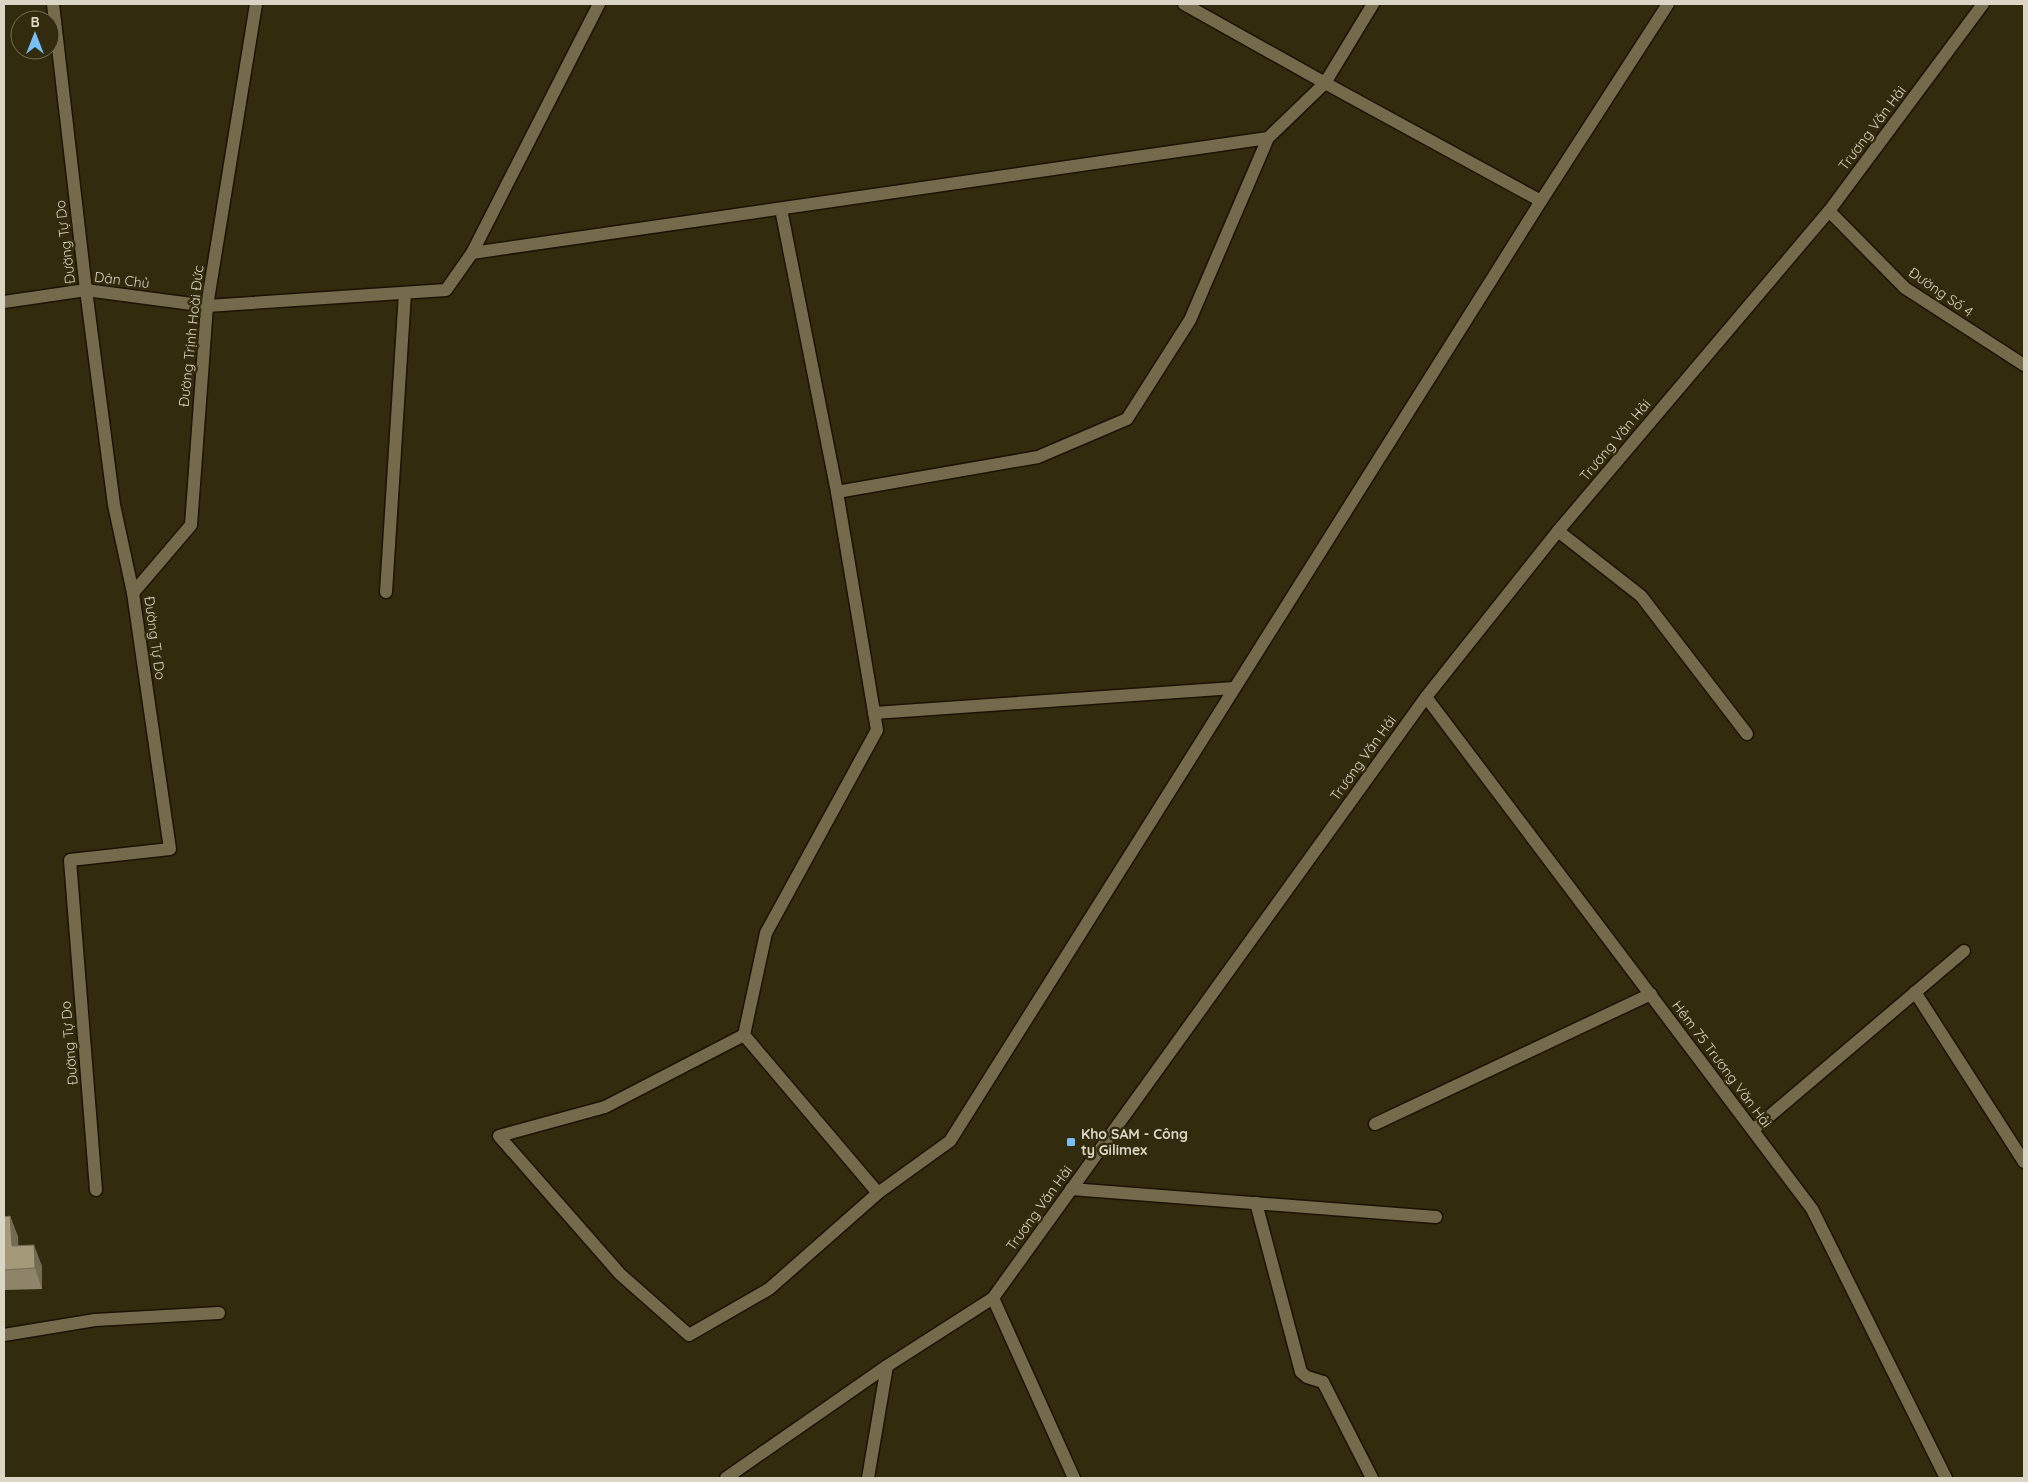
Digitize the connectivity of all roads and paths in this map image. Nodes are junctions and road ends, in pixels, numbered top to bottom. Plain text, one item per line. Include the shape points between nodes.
1 (53, 4) edge
2 (256, 4) edge
3 (599, 4) edge
4 (1184, 4) edge
5 (1373, 4) edge
6 (1668, 4) edge
7 (1983, 4) edge
8 (1325, 83) junction
9 (1268, 138) junction
10 (1541, 200) junction
11 (781, 209) junction
12 (1829, 211) junction
13 (472, 253) junction
14 (86, 290) junction
15 (405, 293) junction
16 (4, 302) edge
17 (207, 306) junction
18 (2024, 365) edge
19 (837, 492) junction
20 (1558, 531) junction
21 (386, 592) dead end
22 (133, 593) junction
23 (1234, 688) junction
24 (1426, 697) junction
25 (874, 713) junction
26 (1747, 734) dead end
27 (1964, 951) dead end
28 (1915, 992) junction
29 (1650, 994) junction
30 (744, 1035) junction
31 (1375, 1124) dead end
32 (1753, 1130) junction
33 (2024, 1162) edge
34 (1071, 1189) junction
35 (96, 1190) dead end
36 (878, 1193) junction
37 (1256, 1203) junction
38 (1436, 1217) dead end
39 (992, 1298) junction
40 (219, 1313) dead end
41 (4, 1335) edge
42 (887, 1366) junction
43 (726, 1478) edge
44 (868, 1478) edge
45 (1074, 1478) edge
46 (1372, 1478) edge
47 (1946, 1478) edge

1 - 14 street, Đường Tự Do
2 - 17 street, Đường Trịnh Hoài Đức
3 - 13 street
4 - 8 street
5 - 8 street
6 - 10 street
7 - 12 street, Trương Văn Hải
8 - 9 street
8 - 10 street
9 - 11 street
9 - 19 street via 1190,320 1127,418 1038,457
10 - 23 street
11 - 13 street
11 - 19 street
12 - 18 street, Đường Số 4 via 1905,288
12 - 20 street, Trương Văn Hải
13 - 15 street, Dân Chủ via 446,290
14 - 16 street, Dân Chủ
14 - 17 street, Dân Chủ
14 - 22 street, Đường Tự Do via 114,505
15 - 17 street, Dân Chủ
15 - 21 street
17 - 22 street, Đường Trịnh Hoài Đức via 191,525
19 - 25 street
20 - 24 street, Trương Văn Hải
20 - 26 street via 1641,596
22 - 35 street, Đường Tự Do via 170,849 70,860
23 - 25 street
23 - 36 street via 950,1141
24 - 29 street, Hẻm 75 Trương Văn Hải
24 - 34 street, Trương Văn Hải
25 - 30 street via 877,730 766,933
27 - 28 street
28 - 32 street
28 - 33 street
29 - 31 street
29 - 32 street, Hẻm 75 Trương Văn Hải
30 - 36 street
30 - 36 street via 605,1106 499,1136 620,1274 689,1336 770,1289
32 - 47 street, Hẻm 75 Trương Văn Hải via 1812,1208
34 - 37 street
34 - 39 street, Trương Văn Hải
37 - 38 street
37 - 46 street via 1301,1372 1323,1382
39 - 42 street, Trương Văn Hải
39 - 45 street
40 - 41 street via 95,1320
42 - 43 street, Trương Văn Hải
42 - 44 street

